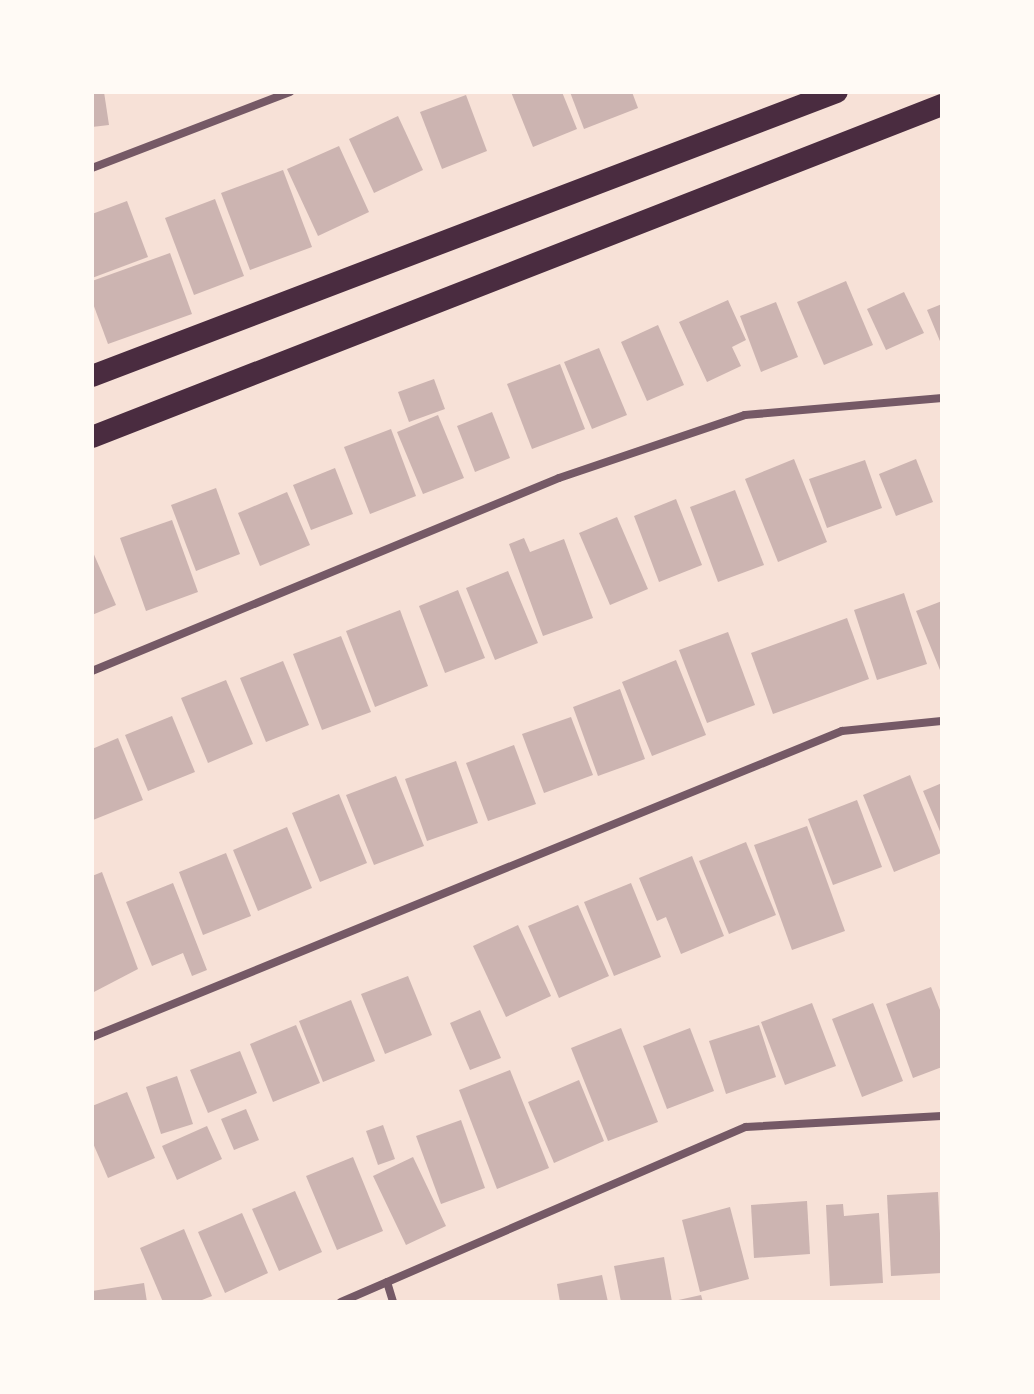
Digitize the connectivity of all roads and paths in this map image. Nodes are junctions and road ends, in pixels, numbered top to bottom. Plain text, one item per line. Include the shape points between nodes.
1 (290, 92) edge
2 (837, 92) edge
3 (942, 105) edge
4 (92, 168) edge
5 (92, 376) edge
6 (942, 398) edge
7 (92, 437) edge
8 (92, 671) edge
9 (942, 721) edge
10 (92, 1037) edge
11 (942, 1116) edge
12 (387, 1282) junction
13 (341, 1302) edge
14 (393, 1302) edge

1 - 4 street
2 - 5 highway
3 - 7 highway
6 - 8 street via 745,415 559,478
9 - 10 street via 842,731
11 - 12 street via 746,1127
12 - 13 street
12 - 14 street

